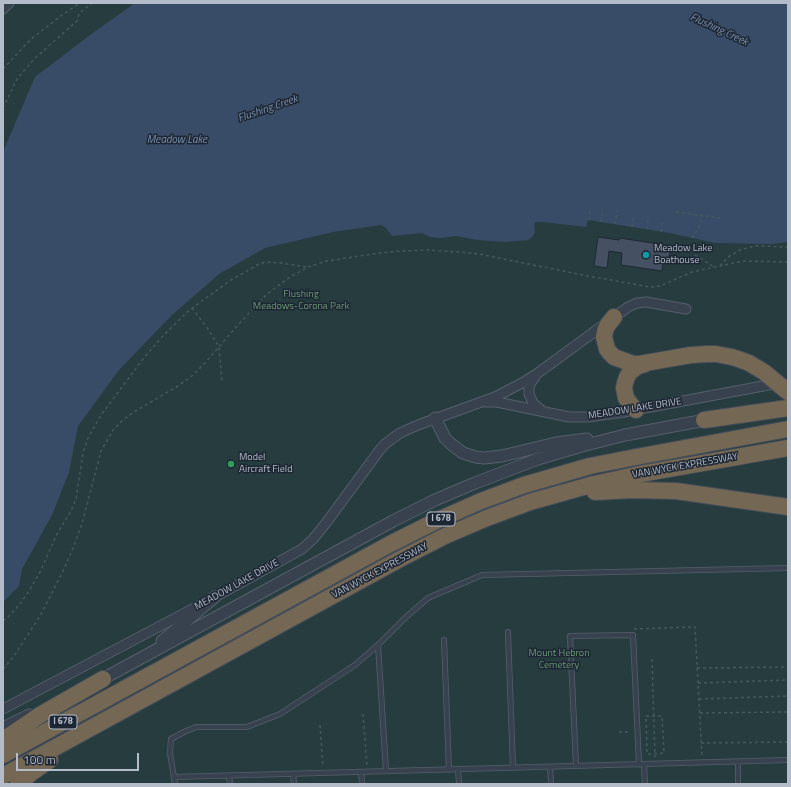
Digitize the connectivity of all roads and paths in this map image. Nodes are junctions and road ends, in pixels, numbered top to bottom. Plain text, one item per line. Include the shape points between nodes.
1 (9, 3) edge
2 (80, 3) edge
3 (93, 3) edge
4 (3, 9) edge
5 (3, 69) edge
6 (3, 108) edge
7 (590, 209) dead end
8 (603, 210) dead end
9 (617, 211) dead end
10 (676, 212) dead end
11 (702, 215) junction
12 (634, 216) dead end
13 (720, 218) dead end
14 (648, 219) dead end
15 (589, 220) dead end
16 (662, 221) dead end
17 (601, 222) dead end
18 (615, 224) dead end
19 (632, 227) dead end
20 (647, 229) dead end
21 (661, 232) dead end
22 (692, 238) dead end
23 (788, 247) edge
24 (695, 255) dead end
25 (788, 262) edge
26 (720, 266) junction
27 (308, 267) junction
28 (714, 267) junction
29 (192, 308) junction
30 (686, 309) dead end
31 (614, 317) junction
32 (219, 348) junction
33 (645, 364) junction
34 (538, 373) junction
35 (222, 382) dead end
36 (788, 382) edge
37 (788, 392) edge
38 (482, 402) junction
39 (788, 403) edge
40 (788, 408) edge
41 (636, 410) junction
42 (546, 412) junction
43 (435, 418) junction
44 (704, 420) junction
45 (788, 429) edge
46 (625, 435) junction
47 (788, 448) edge
48 (552, 496) junction
49 (788, 506) edge
50 (788, 568) edge
51 (215, 597) junction
52 (3, 621) edge
53 (508, 632) dead end
54 (633, 635) junction
55 (444, 640) dead end
56 (378, 645) junction
57 (652, 659) dead end
58 (137, 660) junction
59 (788, 666) edge
60 (697, 668) junction
61 (3, 669) edge
62 (103, 679) junction
63 (788, 680) edge
64 (698, 683) junction
65 (788, 696) edge
66 (699, 699) junction
67 (132, 705) junction
68 (3, 708) edge
69 (788, 712) edge
70 (700, 713) junction
71 (363, 714) dead end
72 (654, 716) junction
73 (320, 725) dead end
74 (3, 728) edge
75 (638, 731) junction
76 (619, 732) dead end
77 (3, 740) edge
78 (788, 742) edge
79 (701, 744) junction
80 (655, 753) junction
81 (3, 755) edge
82 (788, 760) edge
83 (702, 762) junction
84 (738, 762) junction
85 (642, 764) junction
86 (656, 764) junction
87 (576, 766) junction
88 (550, 767) junction
89 (513, 768) junction
90 (458, 769) junction
91 (449, 770) junction
92 (386, 771) junction
93 (361, 772) junction
94 (367, 772) junction
95 (323, 773) junction
96 (293, 774) junction
97 (3, 776) edge
98 (229, 776) junction
99 (174, 777) junction
100 (18, 784) edge
101 (170, 784) edge
102 (175, 784) edge
103 (230, 784) edge
104 (294, 784) edge
105 (362, 784) edge
106 (459, 784) edge
107 (551, 784) edge
108 (645, 784) edge
109 (738, 784) edge

1 - 4 street
2 - 5 path via 31,39
3 - 6 path via 79,14 77,21 35,58 17,79
7 - 15 path
8 - 17 path
9 - 18 path
10 - 11 path
11 - 13 path
11 - 22 path via 701,223
12 - 19 path
14 - 20 path
16 - 21 path
23 - 26 path via 754,246 728,257
24 - 28 path
25 - 26 path via 742,261
26 - 28 path
27 - 28 path via 328,261 379,253 459,252 650,287 660,286 692,272
27 - 29 path via 265,262 256,265
27 - 32 path via 267,294
29 - 32 path
29 - 52 path via 161,338 101,414 83,453 76,498 71,511 29,591
30 - 31 street, MEADOW LAKE DRIVE via 641,303 628,307
31 - 33 highway via 607,326 604,337 610,354 633,364
31 - 34 street, MEADOW LAKE DRIVE
32 - 35 path
32 - 61 path via 192,376 134,412 114,430 101,451 82,524 64,569 40,616
33 - 37 highway, bridge via 691,355 716,354 732,357 764,372
33 - 41 highway via 630,372 624,388 626,398
34 - 38 street, MEADOW LAKE DRIVE
34 - 42 street via 532,379 529,394 533,403
36 - 41 street, MEADOW LAKE DRIVE
38 - 42 street, MEADOW LAKE DRIVE via 497,402
38 - 43 street, MEADOW LAKE DRIVE
39 - 44 street
40 - 44 highway
41 - 42 street, MEADOW LAKE DRIVE via 579,417
43 - 46 street via 441,432 451,444 469,456 484,458 574,440
43 - 51 street, MEADOW LAKE DRIVE via 409,428 385,444 307,545
44 - 46 street
45 - 81 highway, VAN WYCK EXPRESSWAY / I 678 via 590,466 524,485 481,501 390,544
46 - 58 street via 538,458 454,492 393,521
47 - 48 highway, VAN WYCK EXPRESSWAY / I 678 via 640,474
48 - 49 highway via 659,490
48 - 67 highway, VAN WYCK EXPRESSWAY / I 678 via 487,518 426,546
50 - 56 lane via 482,575 428,598
51 - 58 street
51 - 68 street, MEADOW LAKE DRIVE
53 - 89 lane
54 - 60 path via 632,629 695,627
54 - 75 lane
54 - 87 lane via 570,636
55 - 91 lane
56 - 92 lane
56 - 99 lane via 355,665 280,714 247,727 196,727 171,739 170,753
57 - 72 path
58 - 62 street
59 - 60 path
60 - 64 path
62 - 74 street
62 - 77 highway via 40,715
63 - 64 path
64 - 66 path
65 - 66 path
66 - 70 path
67 - 97 highway, VAN WYCK EXPRESSWAY / I 678
67 - 100 highway
69 - 70 path
70 - 79 path
71 - 94 path
72 - 80 path
72 - 80 path via 662,716 664,753
72 - 80 path via 646,716 647,754
73 - 95 path
75 - 76 path
75 - 85 lane
78 - 79 path
79 - 83 path
80 - 86 path
82 - 84 lane
83 - 84 lane
83 - 86 lane
84 - 109 lane
85 - 86 lane
85 - 87 lane
85 - 108 lane
87 - 88 lane
88 - 89 lane
88 - 107 lane
89 - 90 lane
90 - 91 lane
90 - 106 lane
91 - 92 lane
92 - 94 lane
93 - 94 lane
93 - 95 lane
93 - 105 lane
95 - 96 lane
96 - 98 lane
96 - 104 lane
98 - 99 lane
98 - 103 lane
99 - 101 lane
99 - 102 lane

